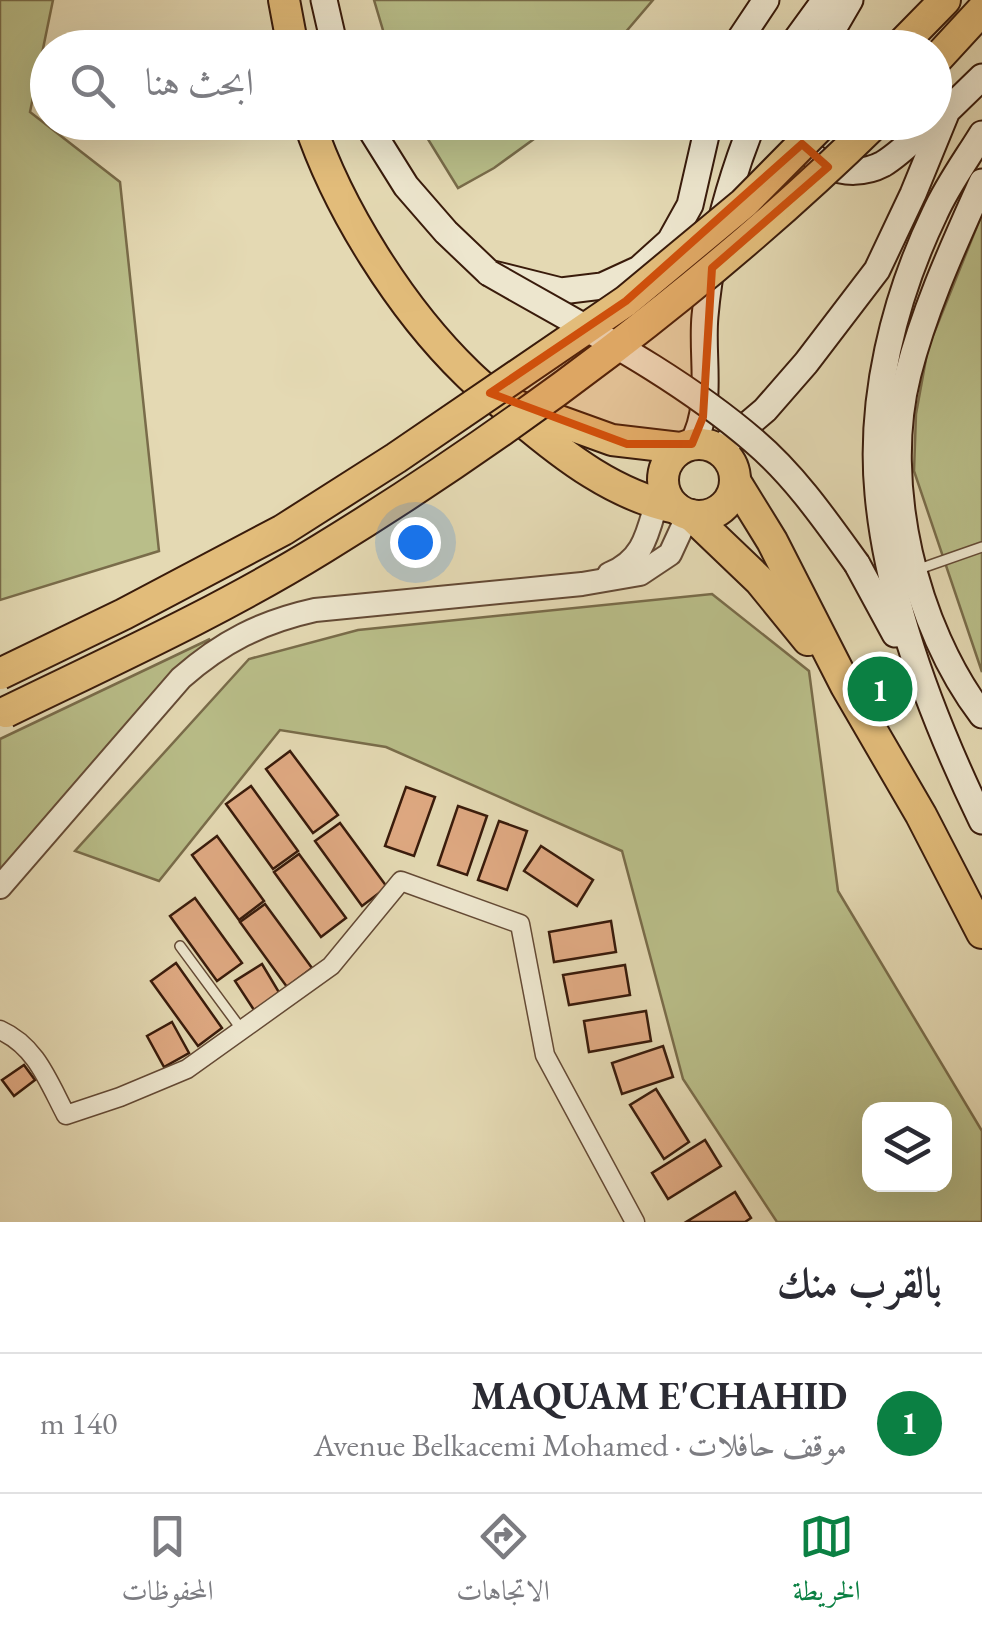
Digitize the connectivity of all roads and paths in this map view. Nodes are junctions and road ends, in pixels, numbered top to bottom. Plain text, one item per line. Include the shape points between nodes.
1 (284, 0) edge
2 (324, 0) edge
3 (766, 0) edge
4 (825, 0) edge
5 (850, 0) edge
6 (945, 0) edge
7 (982, 10) edge
8 (289, 30) edge
9 (331, 30) edge
10 (746, 30) edge
11 (803, 30) edge
12 (832, 30) edge
13 (916, 30) edge
14 (952, 42) edge
15 (982, 77) edge
16 (952, 105) edge
17 (982, 134) edge
18 (316, 140) edge
19 (377, 140) edge
20 (704, 140) edge
21 (746, 140) edge
22 (800, 140) edge
23 (806, 140) edge
24 (855, 140) edge
25 (911, 140) edge
26 (931, 140) edge
27 (982, 182) edge
28 (489, 273) junction
29 (498, 399) junction
30 (697, 447) junction
31 (736, 480) junction
32 (675, 505) junction
33 (982, 548) edge
34 (912, 571) junction
35 (582, 584) junction
36 (0, 674) edge
37 (846, 686) junction
38 (3, 714) edge
39 (982, 714) edge
40 (946, 748) junction
41 (982, 821) edge
42 (0, 887) edge
43 (982, 933) edge
44 (180, 946) dead end
45 (0, 1030) edge
46 (242, 1030) junction
47 (635, 1222) edge

1 - 8 main road
2 - 9 main road
3 - 10 main road
4 - 11 main road
5 - 12 main road
6 - 13 main road
7 - 14 main road
15 - 16 main road
17 - 40 main road via 935,212 893,322 878,416 878,494 891,570
18 - 29 main road via 339,195 382,266 428,331
19 - 28 main road via 406,186
20 - 28 main road, bridge via 690,205 670,240 639,268 602,286 561,291
21 - 30 main road via 722,206 705,318
22 - 25 main road via 810,156 845,171 882,164
23 - 36 main road, bridge via 744,203 626,301 396,458 283,530
24 - 38 main road, bridge via 654,316 500,429 306,558
26 - 30 main road via 877,270 775,398
27 - 34 main road via 927,309 906,379 900,492
28 - 40 main road, bridge via 685,388 756,442 858,564
29 - 30 main road via 612,440
29 - 32 main road via 576,464
30 - 31 main road via 728,458
30 - 32 main road via 666,463
31 - 32 main road via 721,509 702,516
31 - 37 main road
32 - 35 street via 636,558
32 - 35 street via 670,554 656,566
32 - 37 main road via 760,581
33 - 34 lane
34 - 39 main road via 944,658
35 - 42 street via 314,610 242,633 181,678
37 - 43 main road
40 - 41 main road
44 - 46 lane
45 - 46 street via 36,1056 66,1114 188,1069
46 - 47 street via 332,966 401,881 520,924 544,1055

